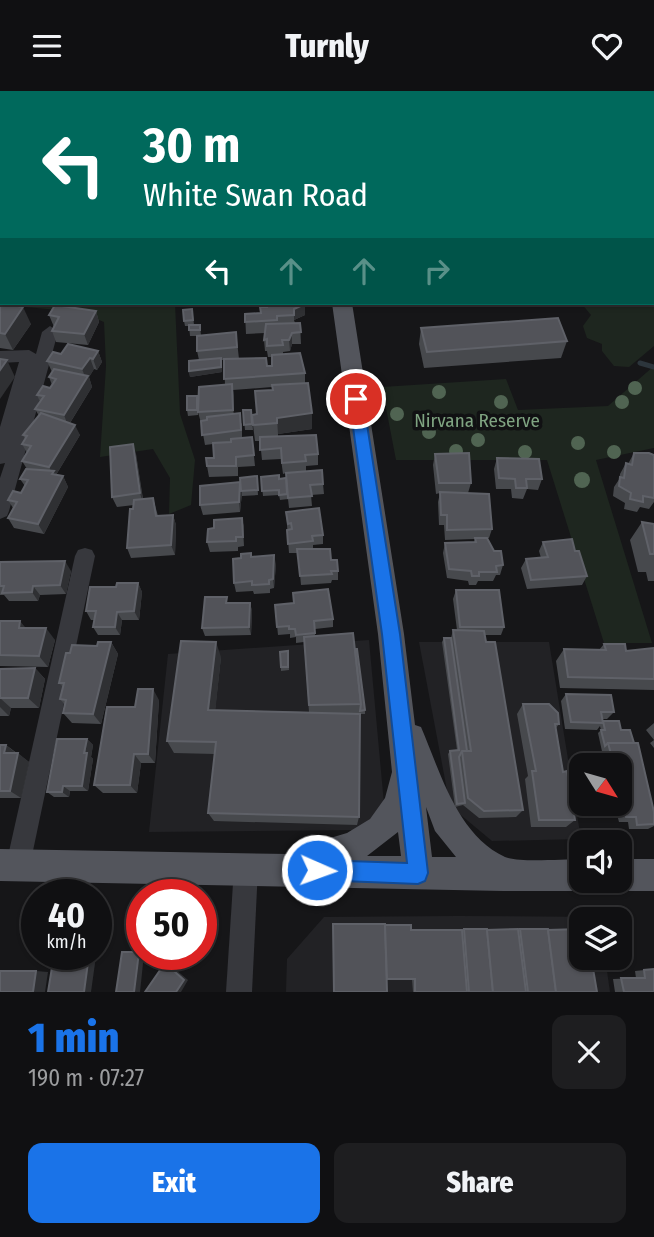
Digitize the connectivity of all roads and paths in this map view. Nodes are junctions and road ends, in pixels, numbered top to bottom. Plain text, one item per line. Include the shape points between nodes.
1 (342, 305) edge
2 (50, 332) edge
3 (0, 357) edge
4 (0, 457) edge
5 (0, 511) edge
6 (85, 556) dead end
7 (400, 710) junction
8 (405, 759) junction
9 (9, 865) edge
10 (256, 868) junction
11 (418, 873) junction
12 (503, 875) junction
13 (569, 875) edge
14 (632, 875) edge
15 (654, 875) edge
16 (239, 992) edge

1 - 7 main road
2 - 5 lane
3 - 4 street via 29,356
6 - 9 street
7 - 8 main road
7 - 12 main road via 446,820 469,849
8 - 10 main road via 401,797 393,814 365,843
8 - 11 main road
9 - 10 main road
10 - 11 main road
10 - 16 street
11 - 12 main road
12 - 13 main road
14 - 15 main road

